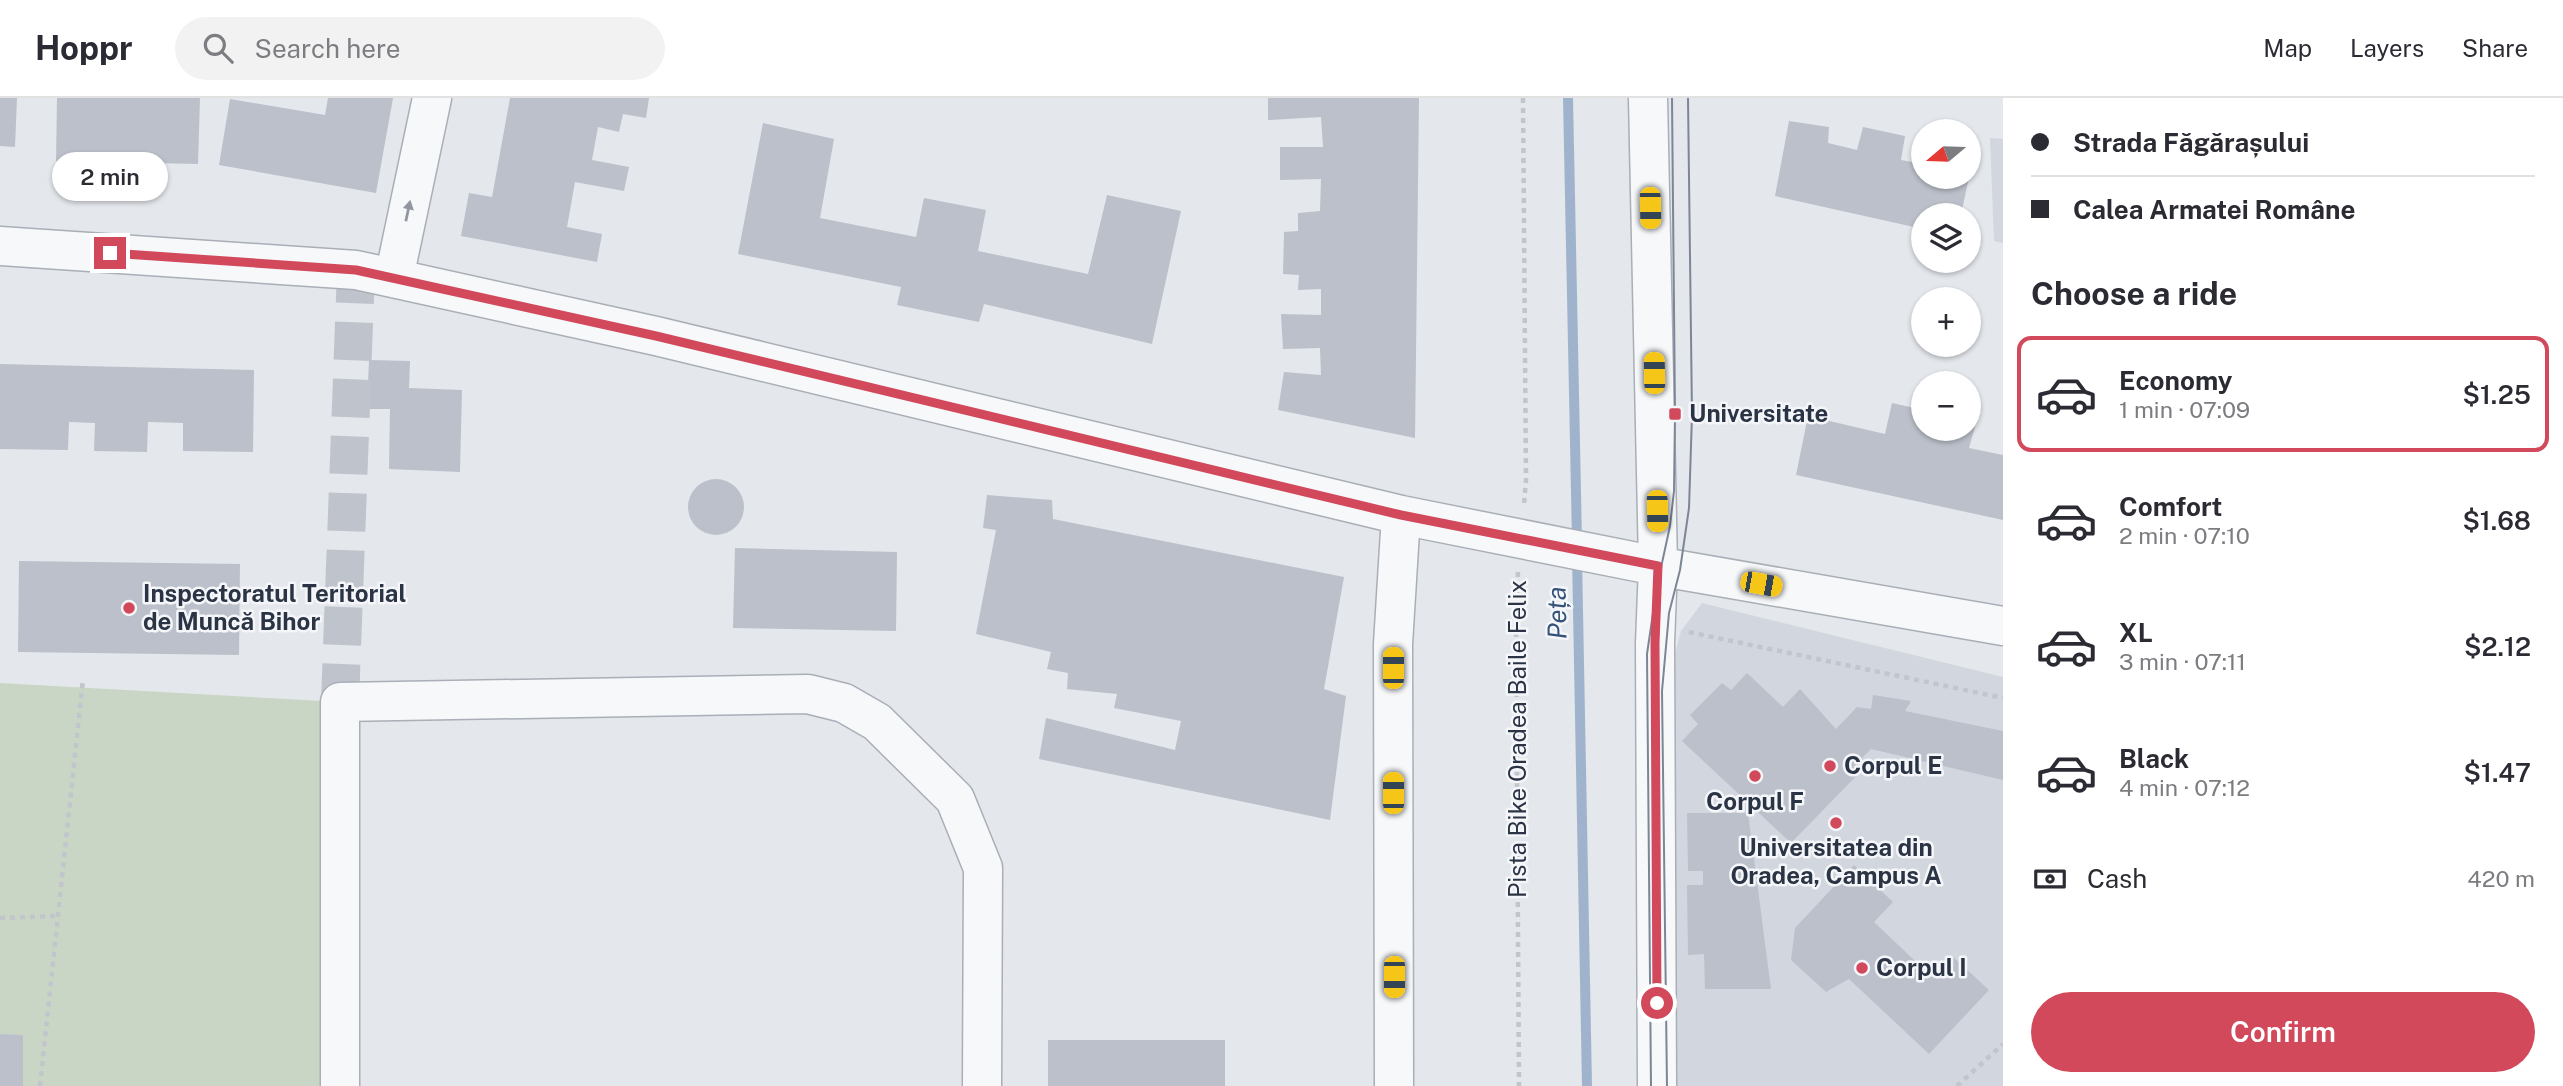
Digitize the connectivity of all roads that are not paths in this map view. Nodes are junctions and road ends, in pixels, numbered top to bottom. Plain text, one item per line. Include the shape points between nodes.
1 (432, 98) edge
2 (1648, 98) edge
3 (0, 246) edge
4 (394, 278) junction
5 (1401, 515) junction
6 (1647, 564) junction
7 (2003, 626) edge
8 (340, 1086) edge
9 (982, 1086) edge
10 (1394, 1086) edge
11 (1657, 1086) edge

4 -> 1 street
2 - 6 street
3 - 4 street via 356,270
4 - 5 street via 669,339
5 - 6 street
5 - 10 street via 1393,643
6 - 7 street
6 - 11 street via 1655,643
8 - 9 street via 340,702 808,694 844,703 877,722 955,799 983,869

